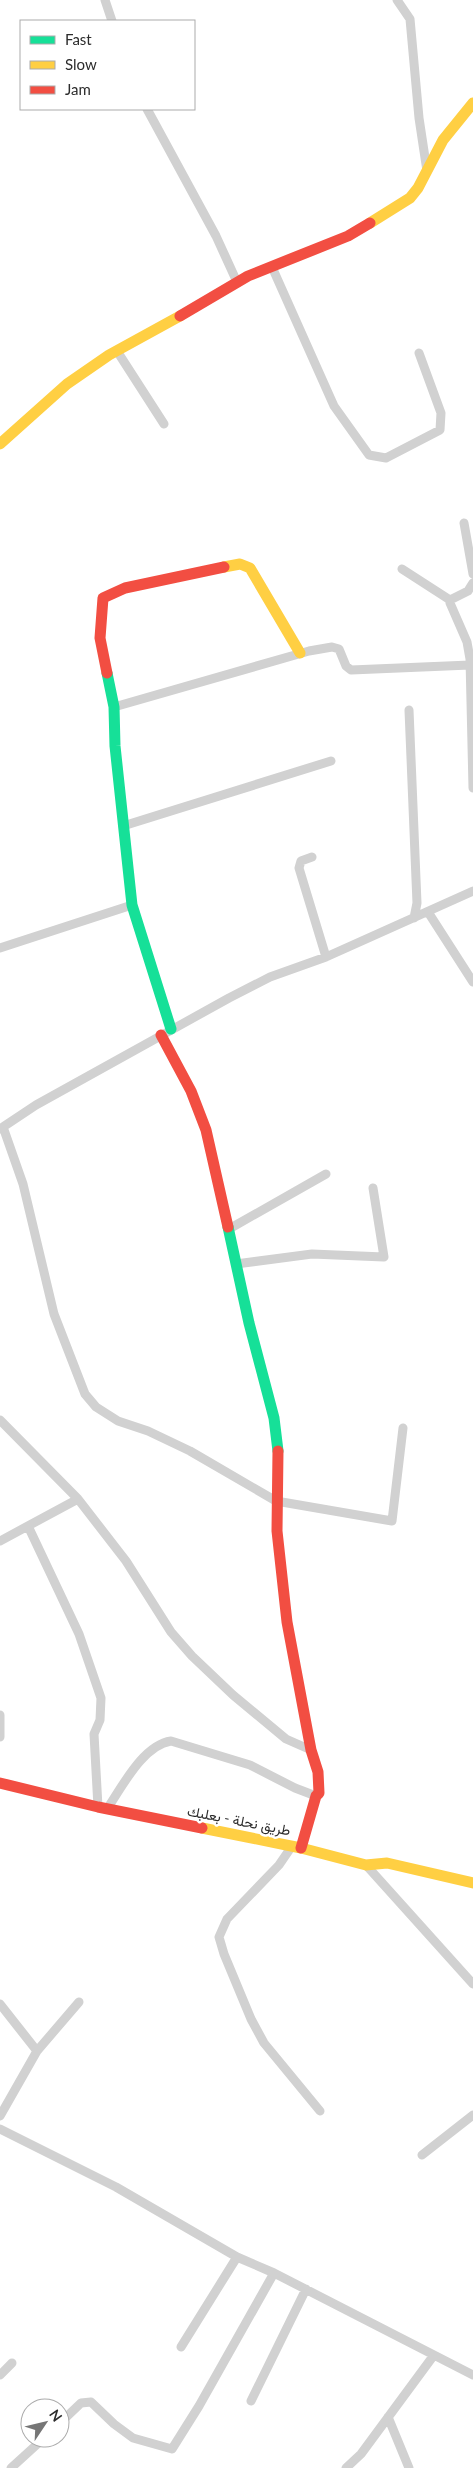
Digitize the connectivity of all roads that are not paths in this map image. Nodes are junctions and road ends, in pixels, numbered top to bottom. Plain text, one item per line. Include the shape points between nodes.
1 (105, 0) edge
2 (397, 0) edge
3 (112, 20) edge
4 (472, 105) edge
5 (148, 110) edge
6 (427, 171) junction
7 (272, 267) junction
8 (237, 282) junction
9 (117, 351) junction
10 (419, 353) dead end
11 (164, 424) dead end
12 (0, 444) edge
13 (464, 523) dead end
14 (402, 569) dead end
15 (473, 574) edge
16 (473, 583) edge
17 (450, 600) junction
18 (300, 654) junction
19 (470, 665) junction
20 (114, 707) junction
21 (409, 710) dead end
22 (331, 761) dead end
23 (473, 788) edge
24 (122, 826) junction
25 (312, 857) dead end
26 (473, 891) edge
27 (132, 905) junction
28 (428, 912) junction
29 (414, 918) junction
30 (0, 948) edge
31 (326, 957) junction
32 (473, 982) edge
33 (171, 1029) junction
34 (161, 1035) junction
35 (1, 1128) edge
36 (326, 1174) dead end
37 (373, 1188) dead end
38 (229, 1229) junction
39 (236, 1264) junction
40 (0, 1420) edge
41 (403, 1428) dead end
42 (78, 1499) junction
43 (276, 1501) junction
44 (28, 1526) junction
45 (0, 1541) edge
46 (0, 1715) edge
47 (0, 1737) edge
48 (311, 1750) junction
49 (0, 1783) edge
50 (316, 1796) junction
51 (102, 1808) junction
52 (296, 1847) junction
53 (366, 1865) junction
54 (473, 1883) edge
55 (473, 1984) edge
56 (79, 2002) dead end
57 (0, 2004) edge
58 (37, 2051) junction
59 (320, 2112) dead end
60 (473, 2115) edge
61 (0, 2116) edge
62 (0, 2130) edge
63 (422, 2154) dead end
64 (237, 2257) junction
65 (274, 2272) junction
66 (306, 2289) junction
67 (181, 2347) dead end
68 (434, 2355) junction
69 (12, 2363) dead end
70 (0, 2375) edge
71 (473, 2375) edge
72 (251, 2401) dead end
73 (70, 2414) edge
74 (388, 2417) junction
75 (33, 2448) edge
76 (11, 2468) edge
77 (346, 2468) edge
78 (409, 2468) edge

1 - 3 street
2 - 6 street via 410,19
4 - 6 street via 444,140
5 - 8 street via 212,228
6 - 7 street via 410,198 396,209 348,236
7 - 8 street
7 - 10 street via 334,406 369,454 386,458 440,430 442,413
8 - 9 street
9 - 11 street
9 - 12 street via 67,384
13 - 15 street
14 - 17 street
16 - 17 street via 468,591
17 - 19 street via 466,642
18 - 19 street via 336,647 350,670
18 - 20 street
18 - 20 street via 256,575 240,564 125,588 103,598 101,608 100,638
19 - 23 street
20 - 24 street
21 - 29 street via 417,903
22 - 24 street
24 - 27 street
25 - 31 street via 300,861 298,868
26 - 28 street
27 - 30 street
27 - 33 street
28 - 29 street
28 - 32 street
29 - 31 street
31 - 33 street via 270,977
33 - 34 street
34 - 35 street
34 - 38 street via 200,1110
35 - 43 street via 24,1184 54,1314 85,1394 106,1415 190,1451
36 - 38 street
37 - 39 street via 384,1257 312,1254
38 - 39 street
39 - 43 street via 277,1438
40 - 42 street
41 - 43 street via 392,1520
42 - 44 street
42 - 48 street via 126,1560 171,1632 192,1656 286,1739
43 - 48 street via 287,1622
44 - 45 street
44 - 51 street via 78,1634 101,1698 100,1720 94,1734
46 - 47 street
48 - 50 street via 320,1781
49 - 51 street, طريق نحلة - بعلبك
50 - 51 street via 250,1765 171,1741 152,1748
50 - 52 street
51 - 52 street, طريق نحلة - بعلبك
52 - 53 street, طريق نحلة - بعلبك
52 - 59 street via 227,1919 219,1937 250,2019 264,2043
53 - 54 street, طريق نحلة - بعلبك via 387,1863
53 - 55 street
56 - 58 street
57 - 58 street
58 - 61 street
60 - 63 street
62 - 64 street via 116,2186
64 - 65 street
64 - 67 street
65 - 66 street
65 - 73 street via 172,2449 133,2438 91,2402 82,2403
66 - 68 street
66 - 72 street
68 - 71 street
68 - 74 street
69 - 70 street
74 - 77 street via 361,2454
74 - 78 street
75 - 76 street

